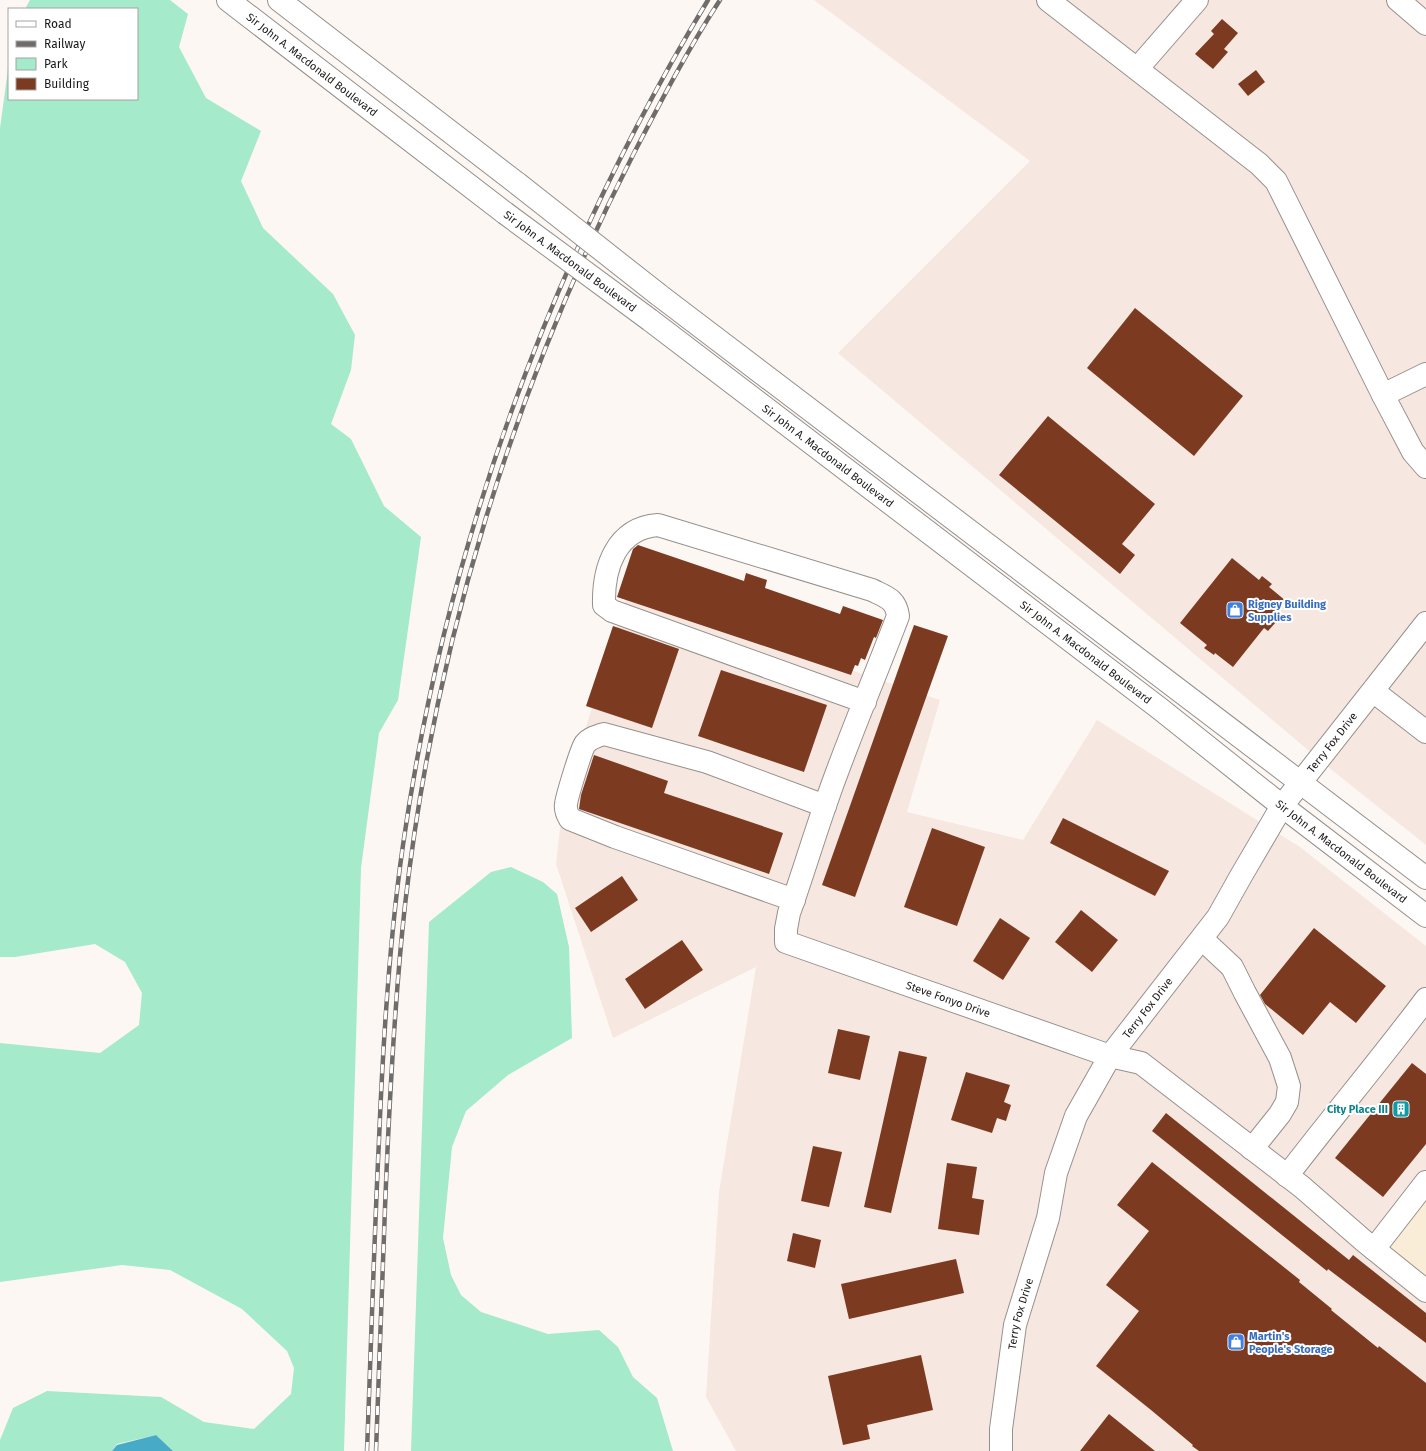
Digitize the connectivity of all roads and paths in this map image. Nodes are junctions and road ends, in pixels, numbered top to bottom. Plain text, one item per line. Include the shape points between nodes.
1 (228, 0) edge
2 (279, 0) edge
3 (1048, 0) edge
4 (1197, 0) edge
5 (1398, 0) edge
6 (1426, 24) edge
7 (1137, 69) junction
8 (1426, 374) edge
9 (1383, 395) junction
10 (1426, 467) edge
11 (1426, 623) edge
12 (1372, 691) junction
13 (865, 702) junction
14 (1423, 725) edge
15 (1301, 782) junction
16 (825, 806) junction
17 (1282, 806) junction
18 (1426, 878) edge
19 (794, 900) junction
20 (1426, 916) edge
21 (1202, 939) junction
22 (1426, 999) edge
23 (1110, 1056) junction
24 (1252, 1149) junction
25 (1288, 1176) junction
26 (1426, 1182) edge
27 (1374, 1249) junction
28 (1426, 1291) edge
29 (1001, 1451) edge

1 - 17 main road, Sir John A. Macdonald Boulevard, bridge via 1159,708
2 - 15 main road, bridge via 659,295
3 - 7 main road
4 - 7 main road
5 - 6 main road
7 - 9 main road via 1259,164 1276,181
8 - 9 main road
9 - 10 main road via 1413,452
11 - 12 main road, Terry Fox Drive
12 - 14 main road
12 - 15 main road, Terry Fox Drive
13 - 13 main road via 898,616 897,608 889,598 872,590 658,526 646,526 631,533 622,541 611,560 604,588 604,605 612,611
13 - 16 main road
15 - 17 main road, Terry Fox Drive
15 - 18 main road
16 - 19 main road
16 - 19 main road via 707,762 604,734 594,736 585,744 581,755 566,804 566,813 570,819
17 - 20 main road, Sir John A. Macdonald Boulevard
17 - 21 main road, Terry Fox Drive via 1218,917
19 - 23 main road, Steve Fonyo Drive via 786,929 786,942
21 - 23 main road, Terry Fox Drive
21 - 24 main road via 1232,967 1280,1058 1289,1086 1287,1102 1280,1114
22 - 25 main road
23 - 24 main road, Steve Fonyo Drive via 1141,1063
23 - 29 main road, Terry Fox Drive via 1076,1116 1056,1172 1048,1218 1015,1325 1001,1428
24 - 25 main road, Steve Fonyo Drive
25 - 27 main road, Steve Fonyo Drive
26 - 27 main road
27 - 28 main road, Steve Fonyo Drive

